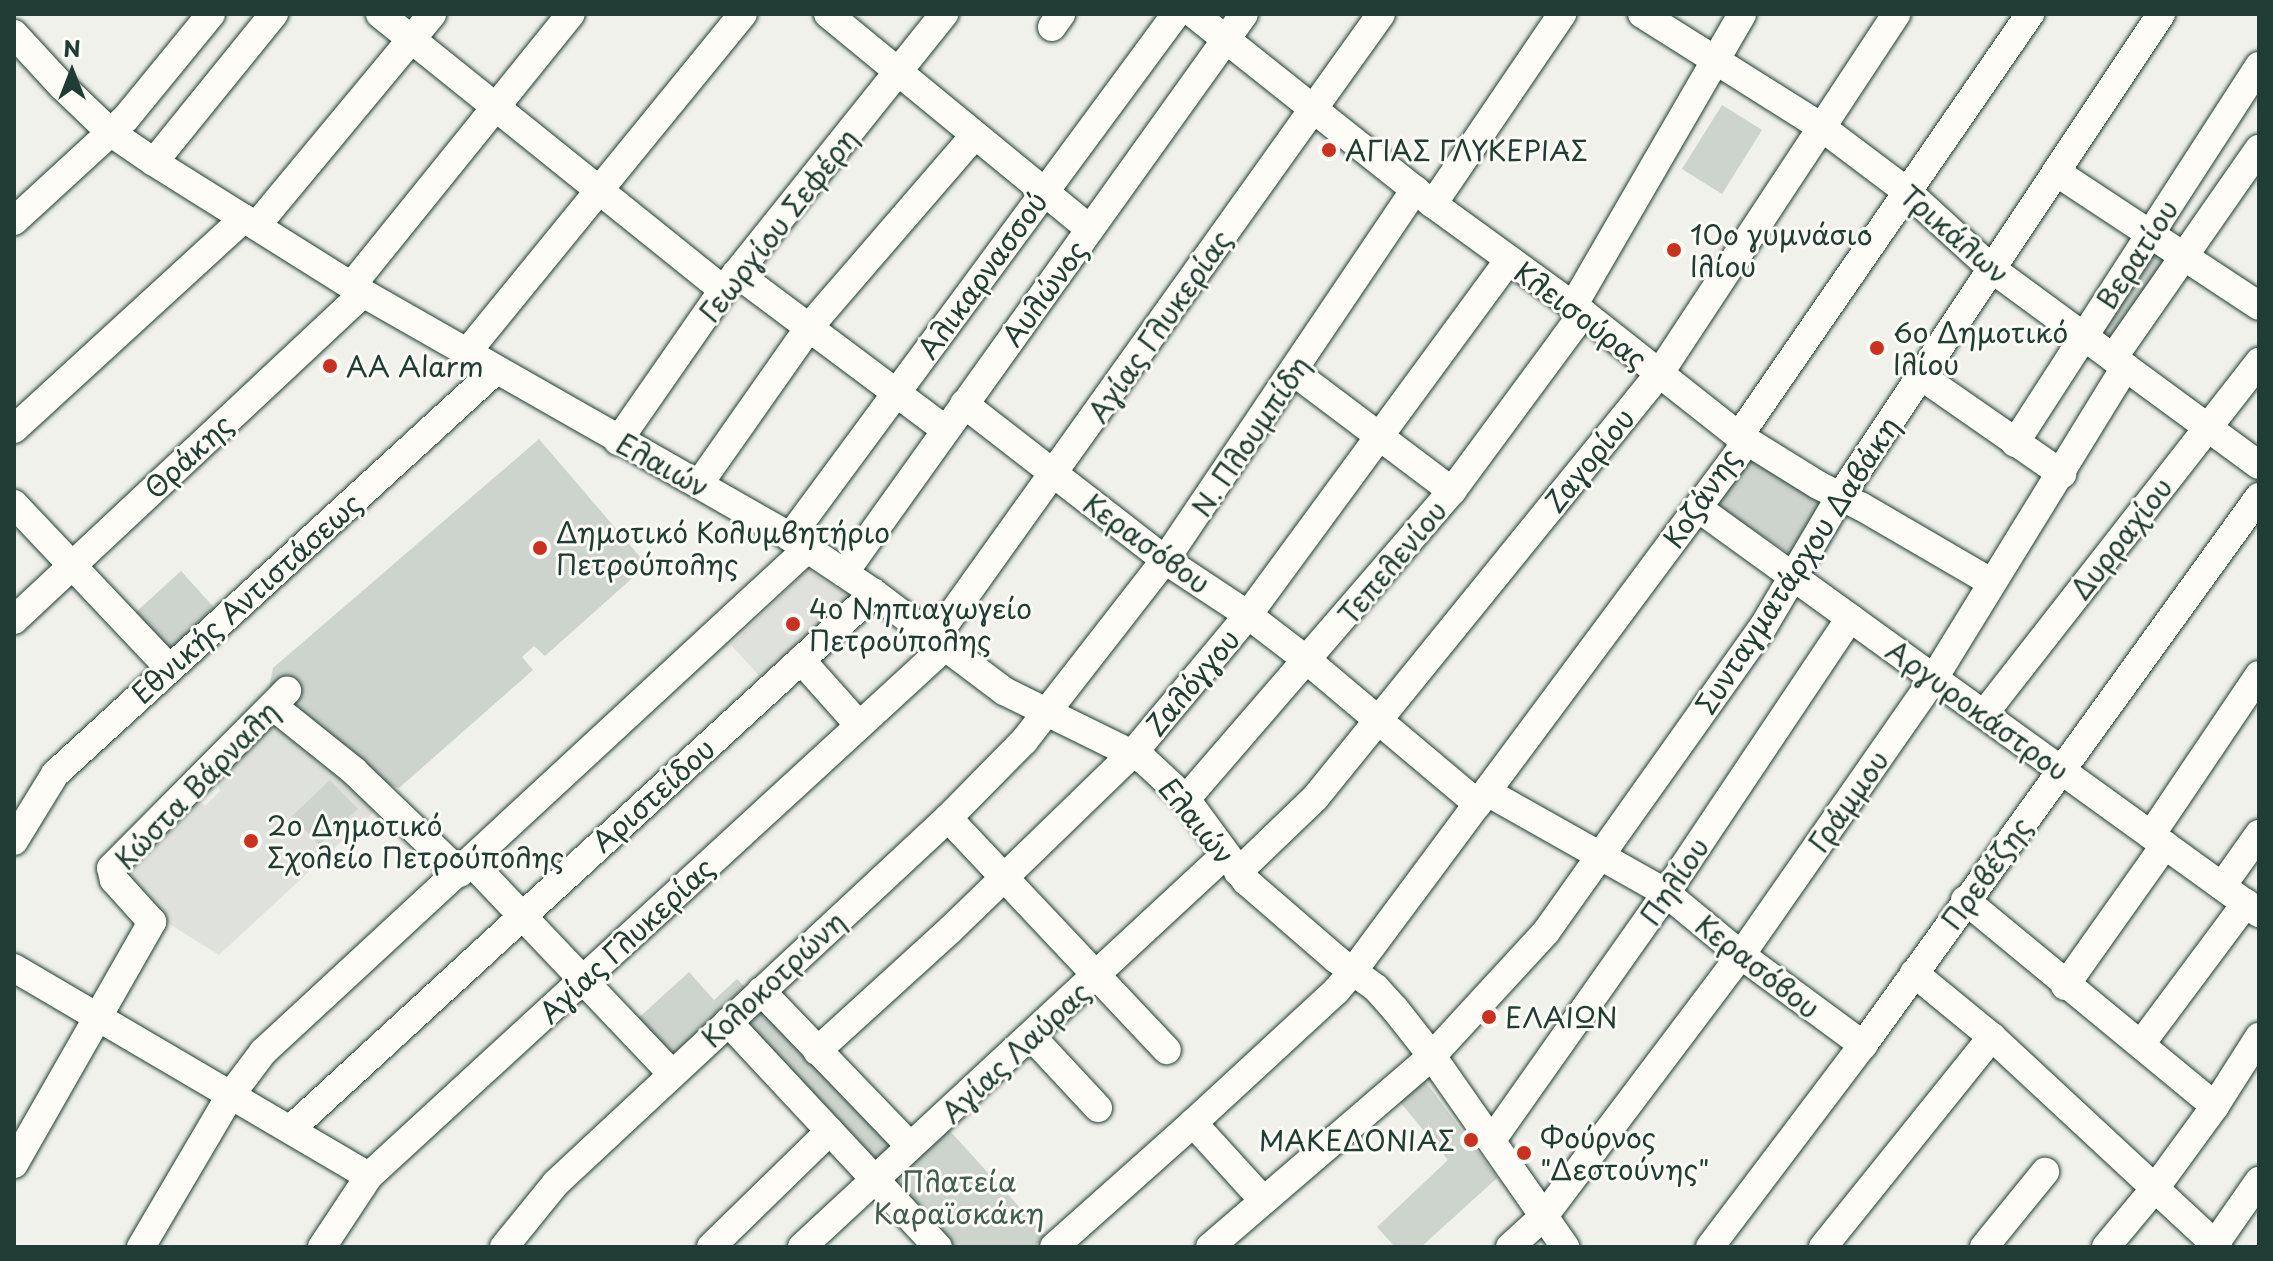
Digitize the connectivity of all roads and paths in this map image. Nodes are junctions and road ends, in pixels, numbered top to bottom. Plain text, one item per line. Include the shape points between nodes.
1 (26, 14) edge
2 (211, 14) edge
3 (274, 14) edge
4 (380, 14) edge
5 (432, 14) edge
6 (571, 14) edge
7 (743, 14) edge
8 (828, 14) edge
9 (944, 14) edge
10 (1176, 14) edge
11 (1194, 14) edge
12 (1244, 14) edge
13 (1381, 14) edge
14 (1562, 14) edge
15 (1642, 14) edge
16 (1742, 14) edge
17 (1896, 14) edge
18 (2030, 14) edge
19 (2161, 14) edge
20 (14, 31) edge
21 (1226, 39) junction
22 (411, 40) junction
23 (1714, 59) junction
24 (2259, 66) edge
25 (900, 73) junction
26 (494, 106) junction
27 (1313, 109) junction
28 (1820, 126) junction
29 (110, 132) junction
30 (975, 135) junction
31 (2259, 149) edge
32 (154, 162) junction
33 (2056, 172) junction
34 (600, 191) junction
35 (1044, 191) junction
36 (1909, 193) junction
37 (1424, 197) junction
38 (14, 221) edge
39 (251, 221) junction
40 (1090, 229) junction
41 (2150, 235) junction
42 (2183, 258) junction
43 (1509, 260) junction
44 (1992, 269) junction
45 (730, 282) junction
46 (358, 289) junction
47 (2259, 306) edge
48 (1578, 310) junction
49 (810, 326) junction
50 (2084, 336) junction
51 (468, 351) junction
52 (2119, 362) junction
53 (2259, 362) edge
54 (496, 370) junction
55 (1294, 372) junction
56 (1659, 374) junction
57 (1921, 376) junction
58 (896, 393) junction
59 (964, 404) junction
60 (2208, 427) junction
61 (14, 429) edge
62 (946, 430) junction
63 (1739, 436) junction
64 (1379, 439) junction
65 (618, 441) junction
66 (2015, 443) junction
67 (2259, 465) edge
68 (1054, 474) junction
69 (2062, 474) junction
70 (699, 484) junction
71 (1452, 491) junction
72 (1840, 497) junction
73 (2259, 497) edge
74 (14, 504) edge
75 (1698, 508) junction
76 (798, 543) junction
77 (1165, 560) junction
78 (71, 565) junction
79 (844, 573) junction
80 (1795, 578) junction
81 (1991, 582) junction
82 (874, 593) junction
83 (1248, 615) junction
84 (1850, 618) junction
85 (14, 620) edge
86 (940, 642) junction
87 (801, 660) junction
88 (1308, 661) junction
89 (168, 667) junction
90 (2259, 675) edge
91 (1934, 678) junction
92 (1046, 714) junction
93 (1984, 714) junction
94 (1378, 717) junction
95 (858, 724) junction
96 (1134, 752) junction
97 (2061, 770) junction
98 (1483, 798) junction
99 (1186, 799) junction
100 (948, 818) junction
101 (2259, 834) edge
102 (2158, 840) junction
103 (14, 841) edge
104 (1600, 858) junction
105 (1232, 863) junction
106 (466, 868) junction
107 (1006, 876) junction
108 (2222, 886) junction
109 (1666, 893) junction
110 (1965, 900) junction
111 (2253, 908) edge
112 (521, 915) junction
113 (1741, 955) junction
114 (14, 968) edge
115 (1354, 970) junction
116 (1914, 973) junction
117 (1097, 976) junction
118 (581, 981) junction
119 (2065, 986) junction
120 (761, 991) junction
121 (100, 1017) junction
122 (728, 1022) junction
123 (1032, 1037) junction
124 (1992, 1037) junction
125 (2259, 1037) edge
126 (2141, 1044) junction
127 (1863, 1045) junction
128 (1167, 1050) dead end
129 (817, 1051) junction
130 (1432, 1056) junction
131 (672, 1074) junction
132 (230, 1096) junction
133 (2215, 1106) junction
134 (1098, 1108) dead end
135 (1193, 1123) junction
136 (291, 1129) junction
137 (830, 1131) junction
138 (1492, 1140) junction
139 (910, 1146) junction
140 (14, 1164) edge
141 (2045, 1172) dead end
142 (369, 1176) junction
143 (874, 1180) junction
144 (2259, 1181) edge
145 (2156, 1187) junction
146 (1263, 1200) junction
147 (1544, 1216) junction
148 (511, 1244) edge
149 (2216, 1246) edge
150 (141, 1247) edge
151 (322, 1247) edge
152 (711, 1247) edge
153 (802, 1247) edge
154 (938, 1247) edge
155 (1054, 1247) edge
156 (1210, 1247) edge
157 (1510, 1247) edge
158 (1565, 1247) edge
159 (1710, 1247) edge
160 (1823, 1247) edge
161 (1984, 1247) edge
162 (2106, 1247) edge

1 - 20 street
2 - 29 street
3 - 32 street
4 - 22 street
5 - 22 street
6 - 26 street, Θράκης
7 - 34 street
8 - 25 street
9 - 25 street, Γεωργίου Σεφέρη
10 - 35 street, Αλικαρνασσού
11 - 21 street, Κλεισούρας
12 - 21 street, Αυλώνος
13 - 27 street, Αγίας Γλυκερίας
14 - 37 street, N. Πλουμπίδη
15 - 23 street, Τρικάλων
16 - 23 street, Τεπελενίου
17 - 28 street, Ζαγορίου
18 - 36 street, Κοζάνης
19 - 33 street, Συνταγματάρχου Δαβάκη
20 - 29 street, Ελαιών
21 - 27 street, Κλεισούρας
21 - 40 street, Αυλώνος
22 - 26 street
22 - 39 street
23 - 28 street, Τρικάλων
23 - 48 street, Τεπελενίου
24 - 41 street, Βερατίου
25 - 30 street
25 - 45 street, Γεωργίου Σεφέρη
26 - 34 street
26 - 46 street, Θράκης
27 - 37 street, Κλεισούρας
27 - 68 street, Αγίας Γλυκερίας
28 - 36 street, Τρικάλων
28 - 56 street, Ζαγορίου
29 - 32 street, Ελαιών
29 - 38 street
30 - 35 street
30 - 49 street
31 - 42 street, Γράμμου
32 - 39 street, Ελαιών
33 - 41 street
33 - 44 street, Συνταγματάρχου Δαβάκη
34 - 45 street
34 - 51 street
35 - 40 street
35 - 58 street, Αλικαρνασσού
36 - 44 street, Τρικάλων
36 - 63 street, Κοζάνης
37 - 43 street, Κλεισούρας
37 - 55 street, N. Πλουμπίδη
39 - 46 street, Ελαιών
39 - 61 street
40 - 59 street, Αυλώνος
41 - 42 street
41 - 50 street, Βερατίου
42 - 47 street
42 - 52 street, Γράμμου
43 - 48 street, Κλεισούρας
43 - 64 street, Ζαλόγγου
44 - 50 street, Τρικάλων
44 - 57 street, Συνταγματάρχου Δαβάκη
45 - 49 street
45 - 65 street, Γεωργίου Σεφέρη
46 - 51 street, Ελαιών
46 - 78 street, Θράκης
48 - 56 street, Κλεισούρας
48 - 71 street, Τεπελενίου
49 - 58 street
49 - 70 street
50 - 52 street, Τρικάλων
50 - 66 street, Βερατίου
51 - 54 street, Ελαιών
52 - 60 street, Τρικάλων
52 - 69 street, Γράμμου
53 - 60 street, Δυρραχίου
54 - 65 street, Ελαιών
54 - 89 street, Εθνικής Αντιστάσεως
55 - 64 street
55 - 77 street, N. Πλουμπίδη
56 - 63 street, Κλεισούρας
56 - 94 street, Ζαγορίου
57 - 66 street
57 - 72 street, Συνταγματάρχου Δαβάκη
58 - 62 street
58 - 76 street, Αλικαρνασσού
59 - 62 street, Αυλώνος
59 - 68 street, Κερασόβου
60 - 67 street, Τρικάλων
60 - 93 street, Δυρραχίου
62 - 79 street, Αυλώνος
63 - 72 street, Κλεισούρας
63 - 75 street, Κοζάνης via 1742,448
64 - 71 street
64 - 83 street, Ζαλόγγου
65 - 70 street, Ελαιών
66 - 69 street
68 - 77 street, Κερασόβου
68 - 86 street, Αγίας Γλυκερίας
69 - 81 street, Γράμμου
70 - 76 street, Ελαιών
71 - 88 street, Τεπελενίου
72 - 80 street, Συνταγματάρχου Δαβάκη
72 - 81 street, Κλεισούρας
73 - 97 street, Πρεβέζης
74 - 78 street
75 - 80 street, Αργυροκάστρου
75 - 98 street, Κοζάνης
76 - 79 street, Ελαιών
76 - 106 street, Αλικαρνασσού
77 - 83 street, Κερασόβου
77 - 92 street, N. Πλουμπίδη
78 - 85 street, Θράκης
78 - 89 street
79 - 82 street, Ελαιών
80 - 84 street, Αργυροκάστρου
80 - 104 street, Συνταγματάρχου Δαβάκη
81 - 91 street, Γράμμου
82 - 86 street, Ελαιών
82 - 87 street, Αριστείδου
83 - 88 street, Κερασόβου
83 - 96 street, Ζαλόγγου
84 - 91 street, Αργυροκάστρου
84 - 109 street, Πηλίου
86 - 92 street, Ελαιών via 1004,691
86 - 95 street, Αγίας Γλυκερίας
87 - 95 street
87 - 112 street, Αριστείδου
88 - 94 street, Κερασόβου
88 - 99 street, Τεπελενίου
89 - 103 street, Εθνικής Αντιστάσεως via 55,774
90 - 102 street
91 - 93 street, Αργυροκάστρου
91 - 113 street, Γράμμου
92 - 96 street, Ελαιών
92 - 100 street, Κολοκοτρώνη
93 - 97 street, Αργυροκάστρου
94 - 98 street, Κερασόβου
94 - 105 street, Ζαγορίου via 1315,798
95 - 118 street, Αγίας Γλυκερίας
96 - 99 street, Ελαιών
96 - 107 street, Ζαλόγγου
97 - 102 street, Αργυροκάστρου
97 - 110 street, Πρεβέζης
98 - 104 street, Κερασόβου
98 - 115 street, Κοζάνης
99 - 105 street, Ελαιών
100 - 107 street
100 - 120 street, Κολοκοτρώνη
101 - 108 street
102 - 108 street, Αργυροκάστρου
102 - 119 street
104 - 109 street, Κερασόβου
104 - 130 street, Συνταγματάρχου Δαβάκη via 1546,932
105 - 115 street, Ελαιών
105 - 117 street, Αγίας Λαύρας
106 - 112 street
106 - 121 street, Κώστα Βάρναλη via 280,698 111,868 114,880 152,922
106 - 132 street, Αλικαρνασσού via 263,1052
107 - 117 street
107 - 129 street, Ζαλόγγου
108 - 111 street, Αργυροκάστρου
109 - 113 street, Κερασόβου
109 - 138 street, Πηλίου
110 - 116 street, Πρεβέζης
110 - 119 street
111 - 126 street
112 - 118 street
112 - 136 street, Αριστείδου
113 - 127 street, Κερασόβου
113 - 147 street, Γράμμου
114 - 121 street
115 - 130 street, Ελαιών via 1376,988
115 - 135 street, Κοζάνης
116 - 124 street
116 - 127 street, Πρεβέζης
117 - 123 street, Αγίας Λαύρας
117 - 128 street
118 - 131 street
118 - 142 street, Αγίας Γλυκερίας
119 - 126 street
120 - 122 street, Κολοκοτρώνη
120 - 129 street
121 - 132 street
121 - 140 street, Κώστα Βάρναλη
122 - 131 street, Κολοκοτρώνη
122 - 137 street
123 - 134 street
123 - 139 street, Αγίας Λαύρας
124 - 145 street
124 - 160 street
125 - 133 street
126 - 133 street
127 - 159 street, Πρεβέζης
129 - 139 street
130 - 138 street, Ελαιών
130 - 146 street, Συνταγματάρχου Δαβάκη
131 - 148 street, Κολοκοτρώνη via 556,1183
132 - 136 street
132 - 150 street, Αλικαρνασσού
133 - 145 street
135 - 146 street
135 - 155 street, Κοζάνης
136 - 142 street
137 - 143 street
137 - 152 street
138 - 147 street, Ελαιών
139 - 143 street, Αγίας Λαύρας
141 - 161 street
142 - 151 street, Αγίας Γλυκερίας
143 - 153 street, Αγίας Λαύρας
143 - 154 street
144 - 149 street
145 - 149 street
145 - 162 street
146 - 156 street, Συνταγματάρχου Δαβάκη
147 - 157 street, Γράμμου
147 - 158 street, Ελαιών

